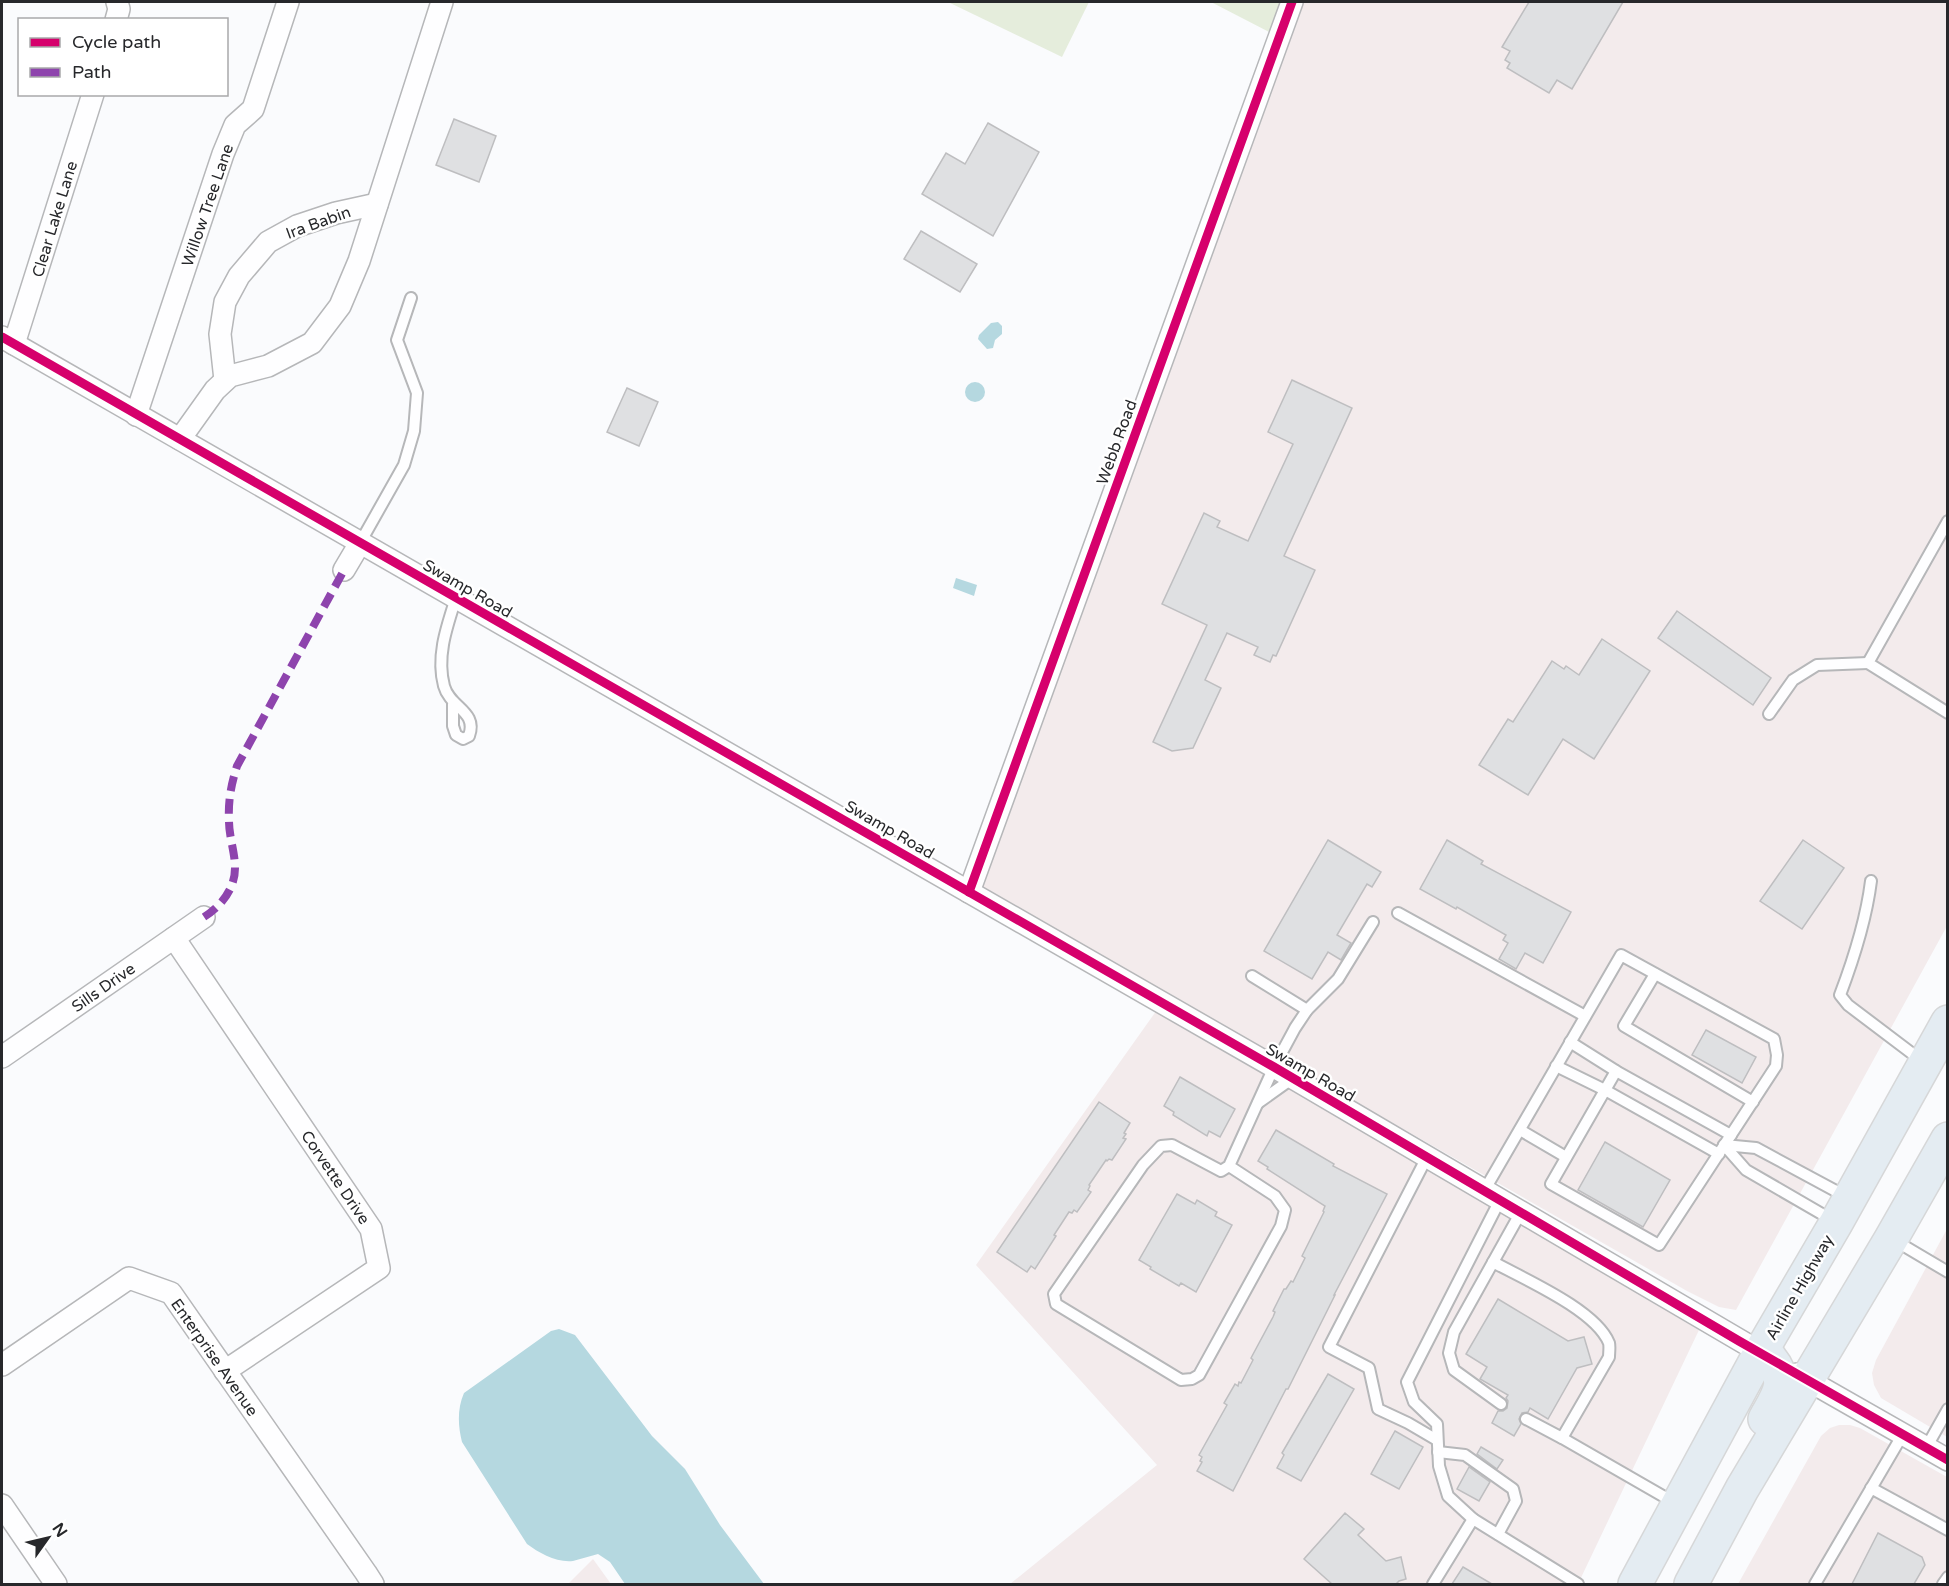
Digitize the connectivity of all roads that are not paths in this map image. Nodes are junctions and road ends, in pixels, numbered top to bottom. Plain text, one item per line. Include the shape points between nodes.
1 (117, 2) edge
2 (288, 2) edge
3 (442, 2) edge
4 (1292, 2) edge
5 (117, 18) edge
6 (92, 96) edge
7 (377, 204) junction
8 (411, 298) dead end
9 (8, 341) edge
10 (225, 380) junction
11 (136, 415) junction
12 (180, 439) junction
13 (1947, 521) edge
14 (360, 543) junction
15 (344, 570) dead end
16 (456, 598) junction
17 (1868, 663) junction
18 (453, 704) dead end
19 (1947, 713) edge
20 (1769, 714) dead end
21 (1871, 881) dead end
22 (969, 892) junction
23 (1398, 913) dead end
24 (204, 917) dead end
25 (1373, 922) dead end
26 (174, 938) junction
27 (1655, 974) junction
28 (1252, 976) dead end
29 (1307, 1010) junction
30 (1585, 1016) junction
31 (1947, 1022) edge
32 (1570, 1042) junction
33 (2, 1057) edge
34 (1925, 1063) junction
35 (1557, 1066) junction
36 (1274, 1067) junction
37 (1616, 1071) junction
38 (1293, 1078) junction
39 (1605, 1090) junction
40 (1753, 1102) junction
41 (1258, 1104) junction
42 (1520, 1130) junction
43 (1731, 1135) junction
44 (1947, 1139) edge
45 (1721, 1150) junction
46 (1426, 1157) junction
47 (1566, 1157) junction
48 (1229, 1166) junction
49 (1492, 1195) junction
50 (1843, 1211) junction
51 (1521, 1212) junction
52 (1892, 1239) junction
53 (1493, 1262) junction
54 (1947, 1272) edge
55 (1765, 1356) junction
56 (2, 1365) edge
57 (225, 1371) junction
58 (1807, 1379) junction
59 (1739, 1391) junction
60 (1501, 1404) dead end
61 (1947, 1409) edge
62 (1526, 1419) dead end
63 (1903, 1434) junction
64 (1562, 1438) junction
65 (1437, 1440) junction
66 (1926, 1448) junction
67 (1438, 1452) junction
68 (1947, 1460) edge
69 (1740, 1478) junction
70 (1871, 1488) junction
71 (2, 1505) edge
72 (1677, 1505) junction
73 (1473, 1519) junction
74 (1947, 1530) edge
75 (1498, 1534) junction
76 (1947, 1577) edge
77 (1697, 1580) edge
78 (56, 1584) edge
79 (373, 1584) edge
80 (1433, 1584) edge
81 (1578, 1584) edge
82 (1635, 1584) edge
83 (1815, 1584) edge
84 (1943, 1584) edge

1 - 5 street
2 - 11 street, Willow Tree Lane via 253,109 236,125 223,154
3 - 7 street, Ira Babin
4 - 22 street, Webb Road
6 - 9 street, Clear Lake Lane
7 - 10 street, Ira Babin via 340,306 312,343 268,366
7 - 10 street, Ira Babin via 297,226 268,242 239,276 225,302 220,334
8 - 14 lane via 397,340 417,393 414,431 404,465
9 - 11 street, Swamp Road
10 - 12 street
11 - 12 street, Swamp Road
12 - 14 street, Swamp Road
13 - 17 lane
14 - 15 street
14 - 16 street, Swamp Road
16 - 18 lane via 442,658 444,688
16 - 22 street, Swamp Road
17 - 19 lane
17 - 20 lane via 1817,665 1793,680
21 - 34 lane via 1860,935 1840,995
22 - 36 street, Swamp Road
23 - 30 lane
24 - 26 street, Sills Drive
25 - 29 lane via 1338,979
26 - 33 street, Sills Drive
26 - 57 street, Corvette Drive via 371,1230 379,1268
27 - 30 lane via 1621,955
27 - 40 lane via 1774,1039 1776,1066
27 - 40 lane via 1624,1026
28 - 29 lane
29 - 36 lane
30 - 32 lane
31 - 34 highway, Airline Highway
32 - 35 lane
32 - 37 lane
34 - 50 highway, Airline Highway
35 - 39 lane
35 - 42 lane
36 - 38 street, Swamp Road
36 - 41 lane
37 - 39 lane
37 - 43 lane
38 - 41 lane
38 - 46 street, Swamp Road
39 - 45 lane
39 - 47 lane
40 - 43 lane
41 - 48 lane
42 - 47 lane
42 - 49 lane
43 - 45 lane
44 - 52 highway
45 - 47 lane via 1659,1245 1551,1184
45 - 50 lane via 1746,1170
45 - 50 lane via 1756,1148
46 - 49 street, Swamp Road
46 - 65 lane via 1329,1347 1369,1368 1378,1409
48 - 48 lane via 1221,1171 1172,1145 1161,1146 1143,1165 1054,1294 1056,1304 1181,1380 1199,1375 1281,1226 1285,1210 1275,1196
49 - 51 street, Swamp Road
49 - 65 lane via 1407,1382 1414,1402 1437,1424
50 - 55 highway, Airline Highway
51 - 53 lane
51 - 55 street, Swamp Road
52 - 54 lane
52 - 58 highway
53 - 60 lane via 1454,1332 1449,1353 1454,1370
53 - 64 lane via 1577,1308 1609,1344 1609,1357
55 - 58 street, Swamp Road
55 - 59 highway, Airline Highway
55 - 69 highway via 1781,1375 1780,1391
56 - 57 street, Enterprise Avenue via 129,1278 171,1293
57 - 79 street, Enterprise Avenue
58 - 63 street, Swamp Road
58 - 69 highway
59 - 69 highway via 1753,1398 1760,1417
59 - 72 highway, Airline Highway
61 - 66 lane
62 - 64 lane
63 - 66 street, Swamp Road
63 - 70 lane
64 - 72 lane
65 - 67 lane
66 - 68 street, Swamp Road
67 - 73 lane via 1448,1496
67 - 75 lane via 1465,1455 1513,1489 1516,1501
69 - 77 highway
70 - 74 lane
70 - 83 lane
71 - 78 street
72 - 82 highway, Airline Highway
73 - 75 lane
73 - 80 lane
75 - 81 lane
76 - 84 lane

